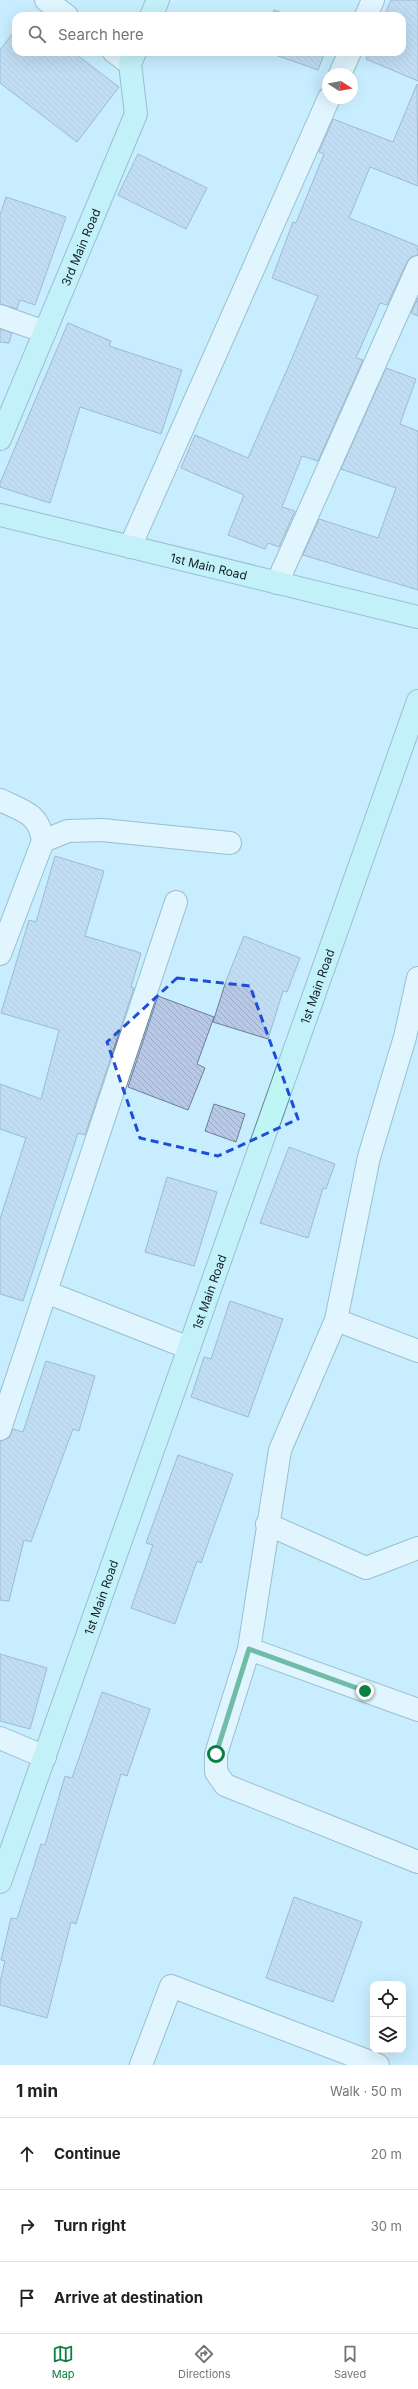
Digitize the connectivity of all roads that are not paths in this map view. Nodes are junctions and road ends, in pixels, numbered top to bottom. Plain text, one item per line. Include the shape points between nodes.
1 (46, 0) edge
2 (158, 0) edge
3 (373, 0) edge
4 (62, 12) edge
5 (153, 12) edge
6 (368, 12) edge
7 (126, 56) edge
8 (348, 56) edge
9 (343, 68) edge
10 (326, 104) edge
11 (418, 267) edge
12 (0, 316) edge
13 (45, 332) junction
14 (0, 439) edge
15 (0, 515) edge
16 (130, 547) junction
17 (277, 583) junction
18 (418, 617) edge
19 (417, 706) edge
20 (0, 800) edge
21 (43, 841) junction
22 (230, 842) dead end
23 (176, 902) dead end
24 (0, 954) edge
25 (418, 978) edge
26 (46, 1292) junction
27 (336, 1320) junction
28 (189, 1348) junction
29 (418, 1351) edge
30 (2, 1419) edge
31 (267, 1524) junction
32 (418, 1548) edge
33 (249, 1649) junction
34 (418, 1710) edge
35 (0, 1738) edge
36 (44, 1757) junction
37 (418, 1862) edge
38 (0, 1882) edge
39 (141, 2065) edge
40 (378, 2065) edge

1 - 4 street
2 - 5 street
3 - 6 street
7 - 13 street, 3rd Main Road via 136,114
8 - 9 street
10 - 16 street
11 - 17 street
12 - 13 street
13 - 14 street, 3rd Main Road
15 - 16 street, 1st Main Road
16 - 17 street, 1st Main Road
17 - 18 street, 1st Main Road
19 - 28 street, 1st Main Road
20 - 21 street via 33,816 41,827
21 - 22 street via 68,831 102,830
21 - 24 street
23 - 26 street
25 - 27 street via 405,1037 369,1157
26 - 28 street
26 - 30 street
27 - 29 street
27 - 31 street via 280,1450
28 - 36 street, 1st Main Road
31 - 32 street via 366,1568
31 - 33 street
33 - 34 street
33 - 37 street via 216,1754 216,1772 225,1785
35 - 36 street
36 - 38 street, 1st Main Road
39 - 40 street via 172,1986

